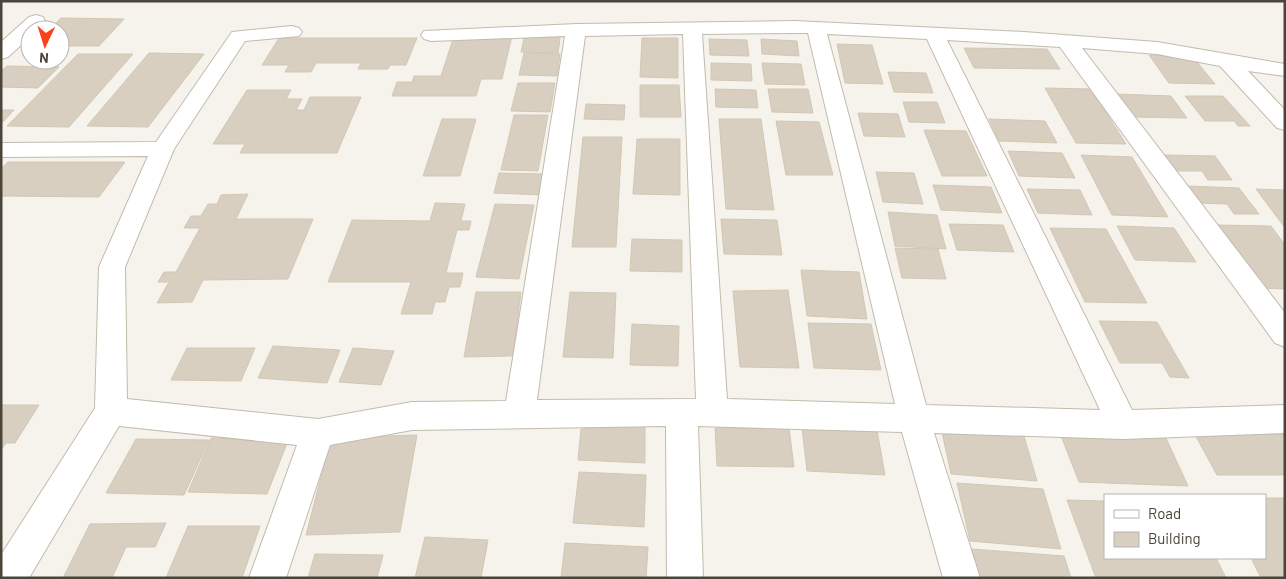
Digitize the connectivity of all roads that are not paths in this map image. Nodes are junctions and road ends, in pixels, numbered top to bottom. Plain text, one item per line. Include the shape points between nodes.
1 (692, 28) junction
2 (816, 28) junction
3 (576, 30) junction
4 (292, 32) dead end
5 (934, 34) junction
6 (431, 35) dead end
7 (20, 36) edge
8 (1066, 41) junction
9 (1, 53) edge
10 (1227, 61) junction
11 (1285, 70) edge
12 (1285, 123) edge
13 (163, 148) junction
14 (1, 150) edge
15 (1285, 335) edge
16 (111, 411) junction
17 (697, 413) junction
18 (519, 415) junction
19 (914, 419) junction
20 (1285, 419) edge
21 (1123, 424) junction
22 (318, 433) junction
23 (8, 578) edge
24 (267, 578) edge
25 (686, 578) edge
26 (962, 578) edge

1 - 2 street
1 - 3 street
1 - 17 street
2 - 5 street
2 - 19 street
3 - 6 street
3 - 18 street
4 - 13 street via 239,36
5 - 8 street
5 - 21 street
7 - 9 street
8 - 10 street via 1157,48
8 - 15 street
10 - 11 street
10 - 12 street
13 - 14 street
13 - 16 street via 112,267
16 - 22 street
16 - 23 street
17 - 18 street
17 - 19 street
17 - 25 street
18 - 22 street via 412,416
19 - 21 street
19 - 26 street
20 - 21 street
22 - 24 street

